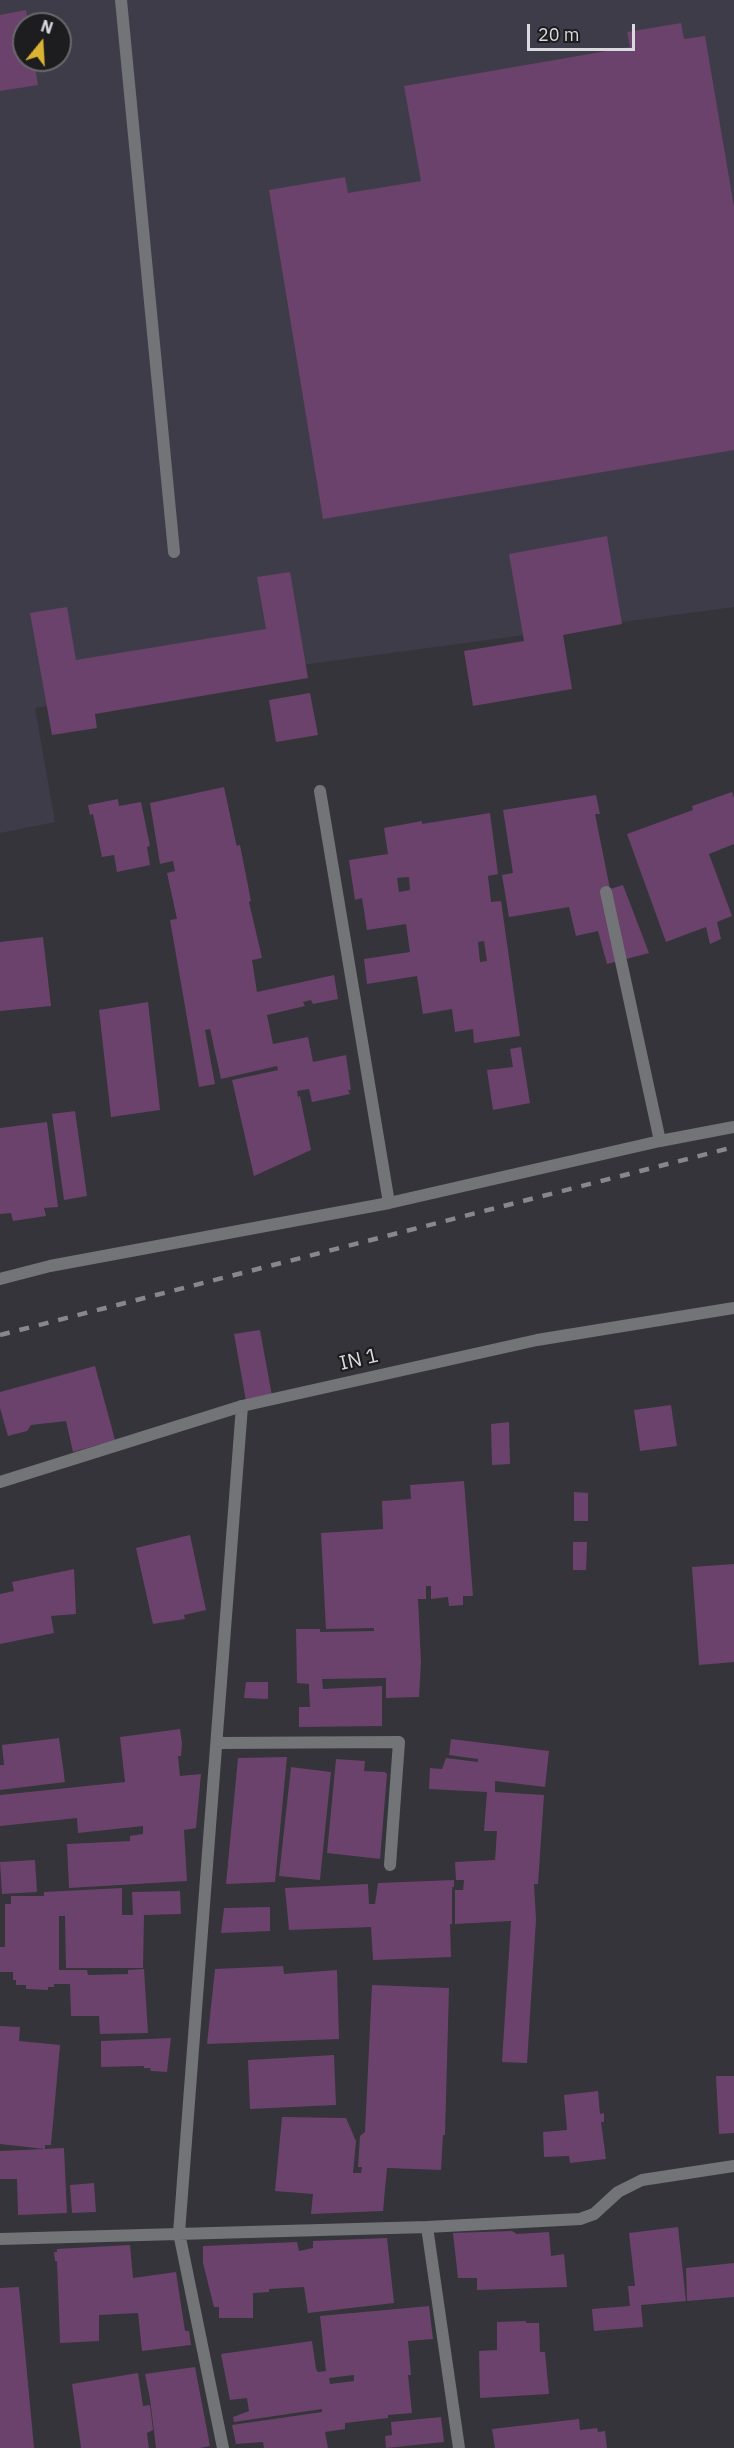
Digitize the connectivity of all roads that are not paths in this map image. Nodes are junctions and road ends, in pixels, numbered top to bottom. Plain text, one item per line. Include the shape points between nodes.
1 (121, 0) edge
2 (174, 552) dead end
3 (320, 791) dead end
4 (606, 892) dead end
5 (734, 1127) edge
6 (660, 1141) junction
7 (389, 1203) junction
8 (0, 1280) edge
9 (734, 1308) edge
10 (242, 1406) junction
11 (0, 1482) edge
12 (217, 1743) junction
13 (390, 1865) dead end
14 (734, 2166) edge
15 (427, 2227) junction
16 (179, 2233) junction
17 (0, 2239) edge
18 (223, 2448) edge
19 (459, 2448) edge

1 - 2 street
3 - 7 street
4 - 6 street
5 - 6 street
6 - 7 street
7 - 8 street via 50,1266
9 - 10 street, IN 1 via 537,1340
10 - 11 street, IN 1
10 - 12 street
12 - 13 street via 399,1742
12 - 16 street
14 - 15 street via 642,2180 618,2192 594,2214 580,2219
15 - 16 street
15 - 19 street
16 - 17 street
16 - 18 street

